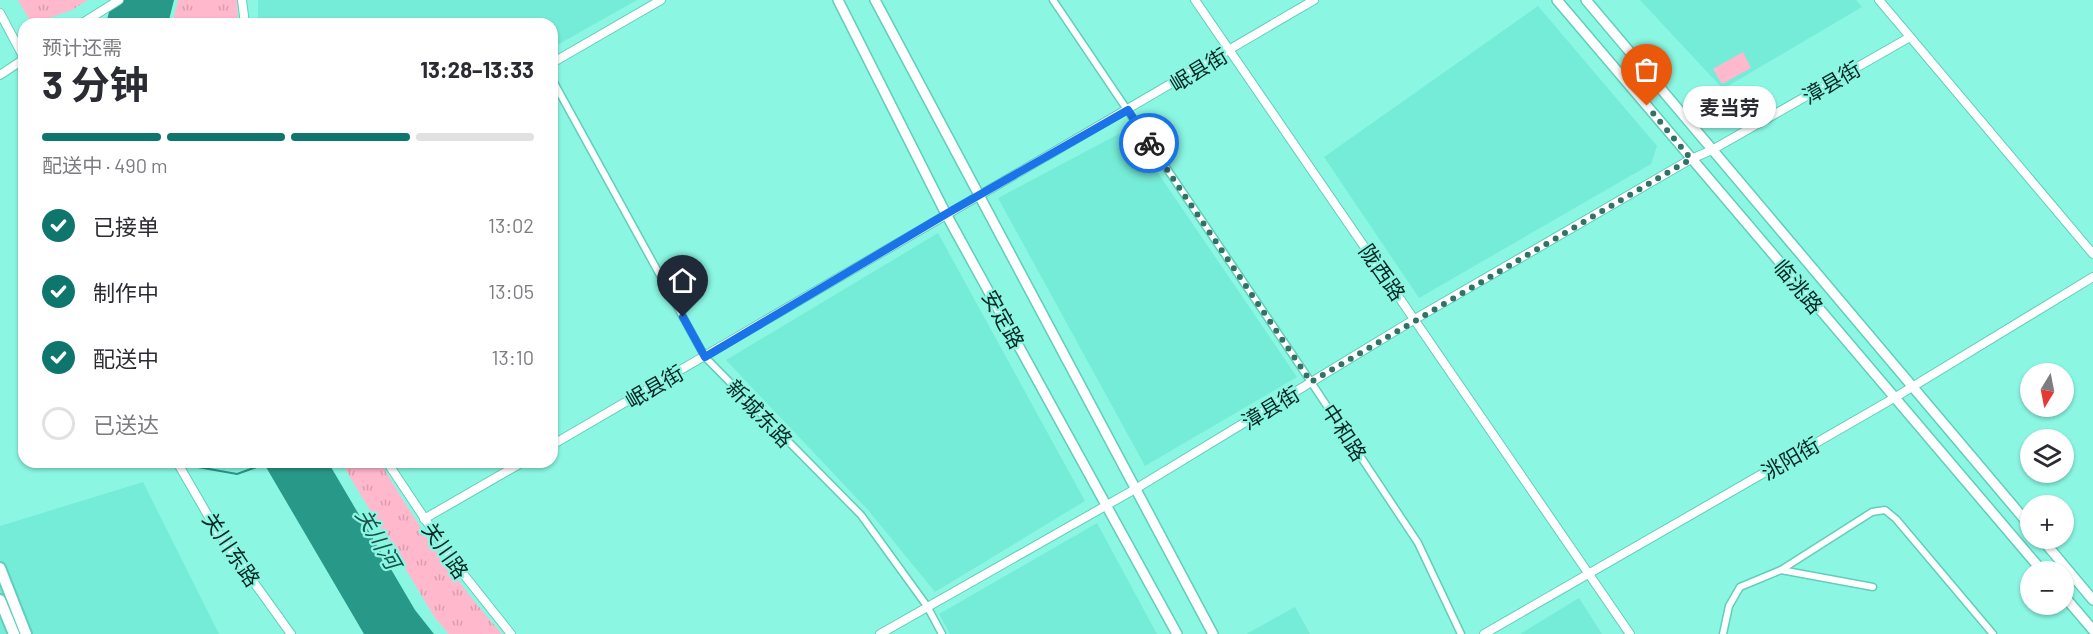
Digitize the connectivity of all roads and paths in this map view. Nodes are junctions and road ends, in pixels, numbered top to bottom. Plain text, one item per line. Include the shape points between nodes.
1 (119, 0) edge
2 (242, 0) edge
3 (661, 0) edge
4 (838, 0) edge
5 (875, 0) edge
6 (1053, 0) edge
7 (1195, 0) edge
8 (1314, 0) edge
9 (1557, 0) edge
10 (1586, 0) edge
11 (1879, 0) edge
12 (0, 13) edge
13 (90, 18) edge
14 (244, 18) edge
15 (1910, 37) junction
16 (18, 47) edge
17 (1229, 50) junction
18 (558, 60) edge
19 (18, 62) edge
20 (0, 75) edge
21 (558, 90) edge
22 (1128, 110) junction
23 (1712, 150) junction
24 (1691, 159) junction
25 (980, 194) junction
26 (946, 214) junction
27 (2093, 254) edge
28 (2093, 277) edge
29 (1415, 319) junction
30 (705, 357) junction
31 (1311, 382) junction
32 (1912, 386) junction
33 (1894, 398) junction
34 (558, 442) edge
35 (180, 468) edge
36 (391, 468) edge
37 (513, 468) edge
38 (1137, 488) junction
39 (1108, 505) junction
40 (2020, 514) edge
41 (424, 519) junction
42 (2050, 549) edge
43 (2034, 561) edge
44 (0, 568) edge
45 (1781, 570) junction
46 (1589, 573) junction
47 (1873, 587) dead end
48 (0, 600) edge
49 (2093, 600) edge
50 (927, 606) junction
51 (2074, 608) edge
52 (2093, 630) edge
53 (14, 634) edge
54 (26, 634) edge
55 (291, 634) edge
56 (511, 634) edge
57 (880, 634) edge
58 (942, 634) edge
59 (1177, 634) edge
60 (1213, 634) edge
61 (1461, 634) edge
62 (1484, 634) edge
63 (1630, 634) edge
64 (1723, 634) edge
65 (1994, 634) edge
66 (2086, 634) edge

1 - 13 street
2 - 14 street
3 - 18 street
4 - 26 main road, 安定路
5 - 25 main road, 安定路
6 - 22 street, 中和路
7 - 17 street, 陇西路
8 - 17 street, 岷县街
9 - 24 main road, 临洮路
10 - 23 main road, 临洮路
11 - 15 street
12 - 16 street
15 - 23 street, 漳县街
15 - 27 street
17 - 22 street, 岷县街
17 - 29 street, 陇西路
19 - 20 street
21 - 30 street, 新城东路
22 - 25 street, 岷县街
22 - 31 street, 中和路
23 - 24 street, 漳县街
23 - 32 main road, 临洮路
24 - 29 street, 漳县街
24 - 33 main road, 临洮路
25 - 26 street, 岷县街
25 - 38 main road, 安定路
26 - 30 street, 岷县街
26 - 39 main road, 安定路
28 - 32 street, 洮阳街
29 - 31 street, 漳县街
29 - 46 street, 陇西路
30 - 34 street, 岷县街
30 - 50 street, 新城东路 via 861,515
31 - 38 street, 漳县街
31 - 61 street, 中和路 via 1418,543
32 - 33 street, 洮阳街
32 - 40 main road, 临洮路
33 - 43 main road, 临洮路
33 - 46 street, 洮阳街
35 - 55 street, 关川东路 via 217,531
36 - 41 street, 关川路
37 - 41 street
38 - 39 street, 漳县街
38 - 60 main road, 安定路
39 - 50 street, 漳县街
39 - 59 main road, 安定路
41 - 56 street, 关川路
42 - 49 main road
44 - 54 main road
45 - 47 street
45 - 64 street via 1740,587 1729,606
45 - 65 street via 1872,512 1885,510
46 - 62 street, 洮阳街
46 - 63 street, 陇西路
48 - 53 main road
50 - 57 street, 漳县街
50 - 58 street, 新城东路
51 - 52 main road
52 - 66 street

